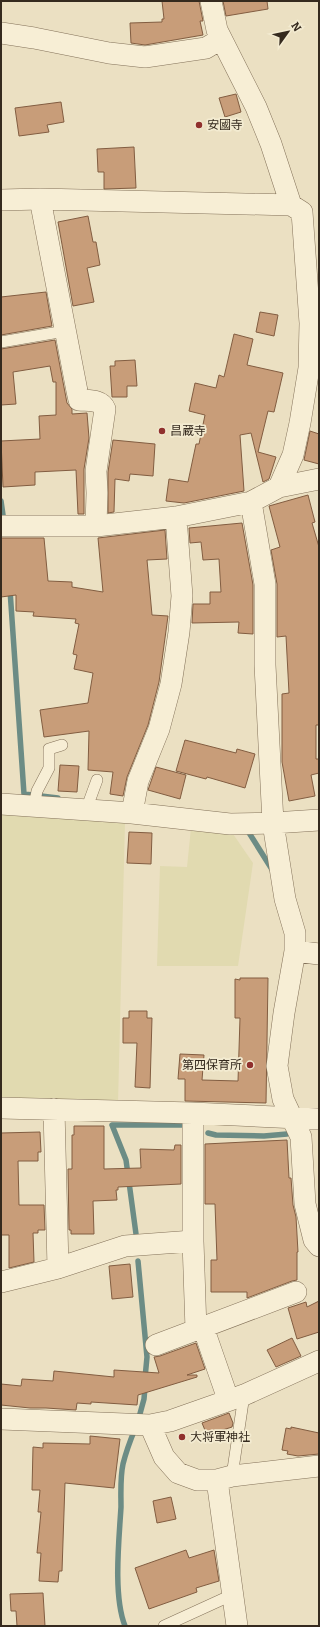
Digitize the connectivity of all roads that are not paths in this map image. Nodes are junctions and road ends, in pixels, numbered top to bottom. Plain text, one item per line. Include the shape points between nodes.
1 (211, 1) edge
2 (1, 33) edge
3 (221, 39) junction
4 (40, 199) junction
5 (1, 200) edge
6 (291, 205) junction
7 (314, 322) edge
8 (65, 331) junction
9 (1, 342) edge
10 (319, 479) edge
11 (279, 486) junction
12 (251, 502) junction
13 (176, 517) junction
14 (9, 526) edge
15 (96, 526) junction
16 (62, 745) dead end
17 (95, 784) dead end
18 (35, 801) junction
19 (1, 804) edge
20 (134, 805) junction
21 (86, 809) junction
22 (319, 820) edge
23 (265, 824) junction
24 (306, 953) edge
25 (1, 1108) edge
26 (54, 1109) junction
27 (193, 1113) junction
28 (294, 1118) junction
29 (317, 1119) edge
30 (193, 1241) junction
31 (319, 1246) edge
32 (58, 1268) junction
33 (1, 1282) edge
34 (296, 1292) dead end
35 (199, 1329) junction
36 (156, 1345) dead end
37 (319, 1361) edge
38 (236, 1397) junction
39 (1, 1419) edge
40 (149, 1425) junction
41 (319, 1466) edge
42 (224, 1478) junction
43 (234, 1594) junction
44 (164, 1626) edge
45 (238, 1626) edge

1 - 3 street
2 - 3 street via 145,57 206,48
3 - 6 street via 256,108
4 - 5 street
4 - 6 street
4 - 8 street
6 - 7 street via 302,212
7 - 11 street via 300,423 293,455
8 - 9 lane
8 - 15 street via 80,400 100,402 105,409 96,471
10 - 11 street
11 - 12 street
12 - 13 street
12 - 23 street via 265,584
13 - 15 street
13 - 20 street via 182,596 179,632 171,684 159,729 138,781
14 - 15 street
16 - 18 lane via 49,749 49,768
17 - 21 lane
18 - 19 street
18 - 21 street
20 - 21 street
20 - 23 street via 230,824
22 - 23 street
23 - 24 street via 280,864 285,899 295,934
24 - 28 street via 284,1013 277,1066 283,1099
25 - 26 street
26 - 27 street
26 - 32 street
27 - 28 street
27 - 30 street
28 - 29 street
28 - 31 street via 301,1137 305,1204 314,1240
30 - 32 street via 125,1246
30 - 35 street
32 - 33 street
34 - 35 street
35 - 36 street
35 - 38 street
37 - 38 street
38 - 40 street via 170,1421
38 - 42 lane
39 - 40 street
40 - 42 street via 164,1457 178,1473 197,1480
41 - 42 street
42 - 43 street
43 - 44 lane
43 - 45 street

